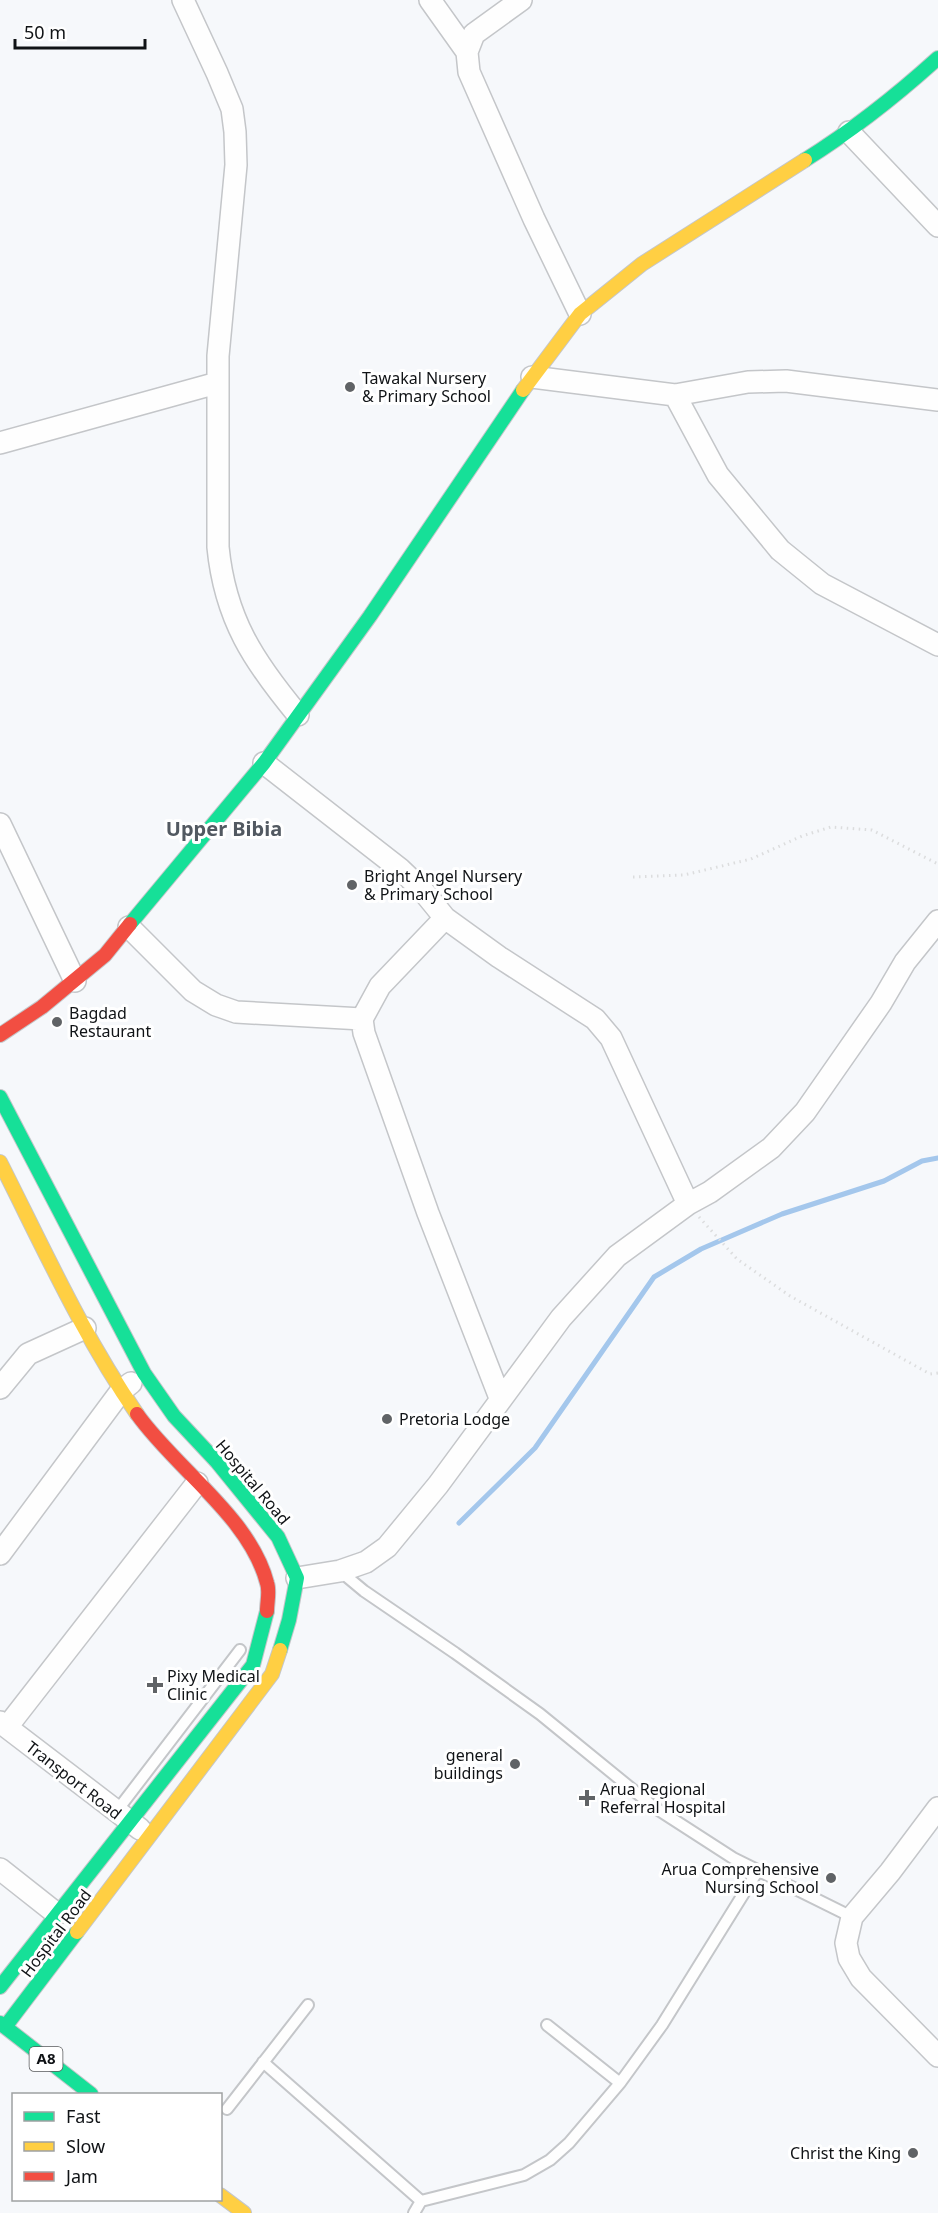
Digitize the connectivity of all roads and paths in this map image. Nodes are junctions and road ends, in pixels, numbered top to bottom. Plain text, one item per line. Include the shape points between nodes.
1 (183, 0) edge
2 (430, 0) edge
3 (521, 0) edge
4 (467, 52) junction
5 (938, 58) edge
6 (849, 132) junction
7 (938, 226) edge
8 (580, 314) junction
9 (532, 377) junction
10 (217, 383) junction
11 (675, 395) junction
12 (938, 400) edge
13 (0, 443) edge
14 (938, 645) edge
15 (298, 715) junction
16 (264, 763) junction
17 (0, 824) edge
18 (938, 864) edge
19 (633, 877) dead end
20 (445, 918) junction
21 (938, 921) edge
22 (129, 927) junction
23 (75, 981) junction
24 (362, 1019) junction
25 (0, 1035) edge
26 (0, 1097) edge
27 (0, 1162) edge
28 (688, 1204) junction
29 (85, 1328) junction
30 (144, 1373) junction
31 (938, 1373) edge
32 (0, 1388) edge
33 (122, 1391) junction
34 (500, 1398) junction
35 (197, 1483) junction
36 (0, 1554) edge
37 (340, 1571) junction
38 (297, 1578) junction
39 (240, 1650) dead end
40 (3, 1724) edge
41 (938, 1809) edge
42 (123, 1817) junction
43 (150, 1836) junction
44 (0, 1869) edge
45 (757, 1872) junction
46 (57, 1914) junction
47 (852, 1917) junction
48 (0, 1988) edge
49 (308, 2005) dead end
50 (2, 2025) edge
51 (547, 2025) dead end
52 (938, 2055) edge
53 (263, 2062) junction
54 (620, 2083) junction
55 (91, 2093) edge
56 (227, 2109) dead end
57 (222, 2196) edge
58 (421, 2201) junction
59 (244, 2213) edge
60 (414, 2213) edge

1 - 10 street via 218,72 232,109 235,132 236,165
2 - 4 street
3 - 4 street via 474,34
4 - 8 street via 470,72
5 - 6 main road
6 - 7 street
6 - 8 main road via 642,264
8 - 9 main road
9 - 11 street
9 - 15 main road
10 - 13 street
10 - 15 street via 221,574 235,619 249,647 266,677
11 - 12 street via 748,382 786,381
11 - 14 street via 718,475 780,550 822,584
15 - 16 main road
16 - 20 street via 400,869
16 - 22 main road
17 - 23 street
18 - 19 path via 872,831 831,827 751,859 684,875
20 - 24 street via 380,986
20 - 28 street via 595,1019 611,1038
21 - 28 street via 905,962 805,1112 771,1148
22 - 23 main road
22 - 24 street via 193,992 216,1005 236,1012
23 - 25 main road
24 - 34 street via 428,1213
26 - 30 main road, Hospital Road
27 - 29 main road, Hospital Road
28 - 31 path via 737,1259 790,1296 930,1374
28 - 34 street via 617,1256 561,1318
29 - 32 street via 28,1354
29 - 33 main road, Hospital Road
30 - 33 street
30 - 38 main road, Hospital Road via 174,1416 278,1537
33 - 35 main road, Hospital Road via 151,1434
33 - 36 street
34 - 37 street via 438,1485 387,1547 366,1562
35 - 40 street
35 - 42 main road, Hospital Road via 224,1509 253,1550 268,1584 267,1613 253,1665
37 - 38 street
37 - 45 lane via 540,1714 654,1807
38 - 43 main road, Hospital Road via 272,1674
39 - 42 lane
40 - 42 street, Transport Road
41 - 47 street
42 - 43 street, Transport Road
42 - 46 main road, Hospital Road
43 - 50 main road, Hospital Road
44 - 46 street
45 - 47 lane
45 - 54 lane via 662,2025
46 - 48 main road, Hospital Road
47 - 52 street via 846,1943 849,1958 861,1978
49 - 53 lane
50 - 55 main road, A8
51 - 54 lane
53 - 56 lane
53 - 58 lane
54 - 58 lane via 550,2160 524,2175
57 - 59 main road
58 - 60 lane

